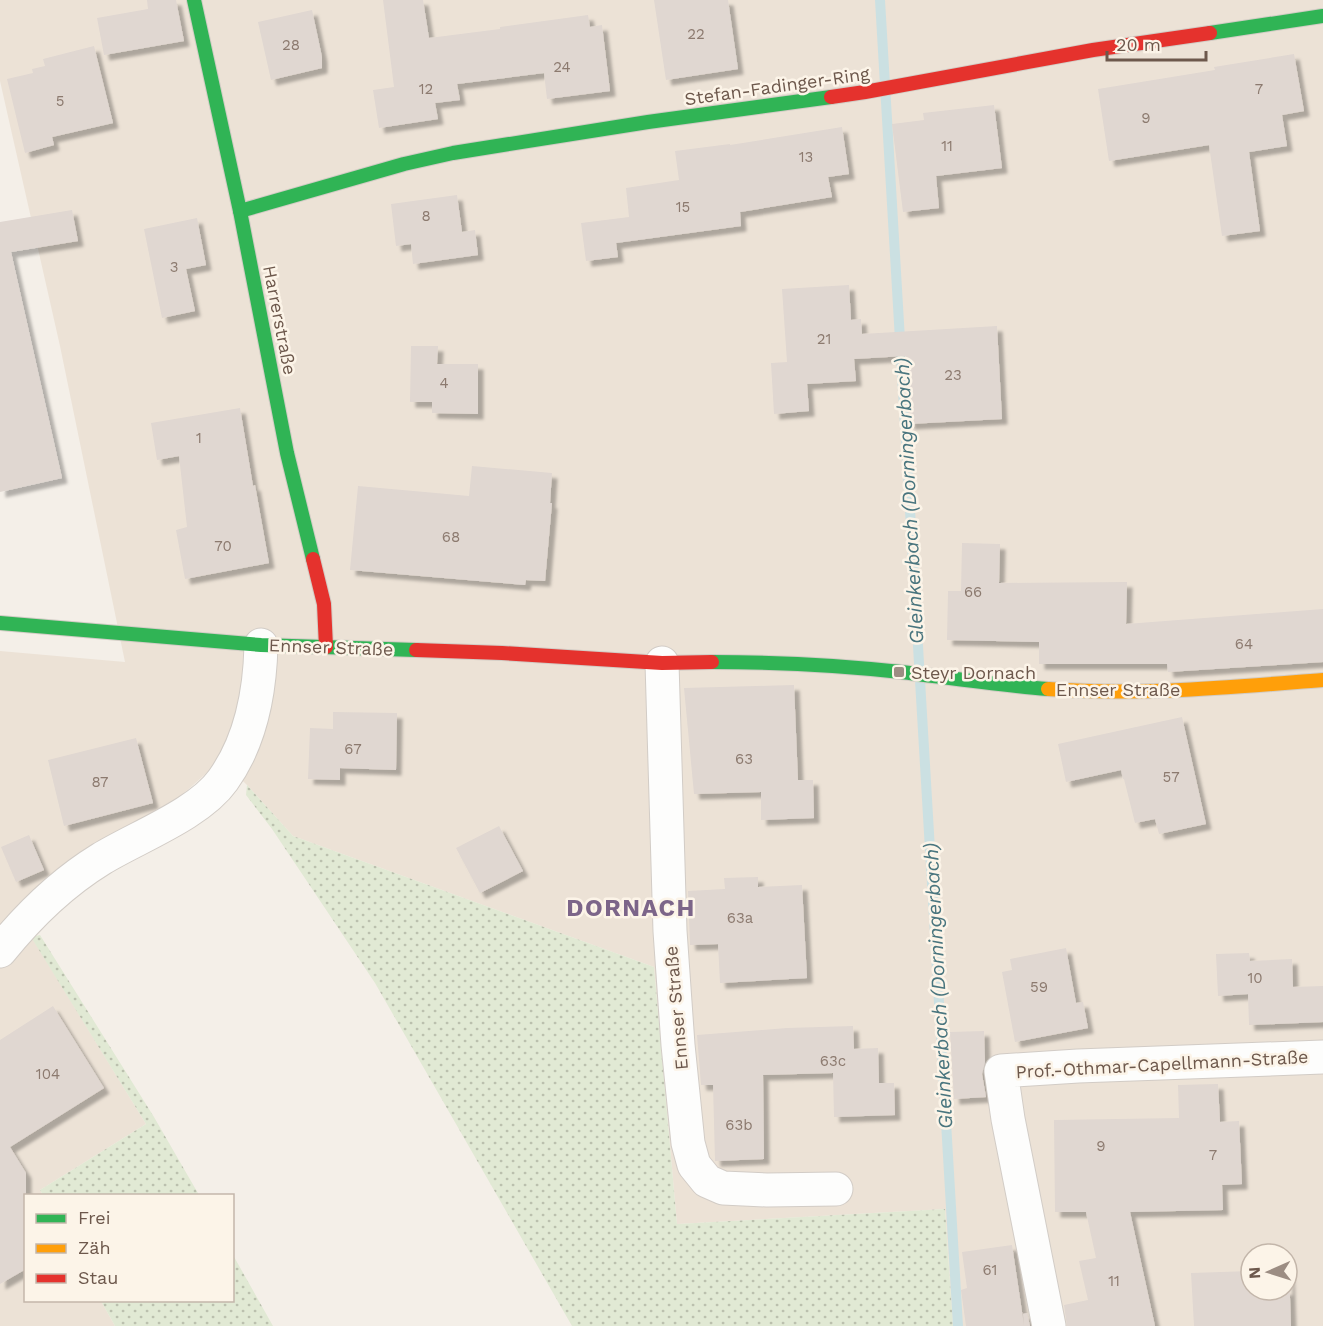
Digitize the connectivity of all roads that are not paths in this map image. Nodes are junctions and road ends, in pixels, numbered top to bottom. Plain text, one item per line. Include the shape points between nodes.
1 (194, 0) edge
2 (1323, 16) edge
3 (240, 210) junction
4 (0, 623) edge
5 (261, 645) junction
6 (326, 647) junction
7 (662, 663) junction
8 (1323, 680) edge
9 (0, 951) edge
10 (1323, 1057) edge
11 (836, 1189) dead end
12 (1049, 1326) edge

1 - 3 street, Harrerstraße
2 - 3 street, Stefan-Fadinger-Ring via 1093,50 865,92 453,153
3 - 6 street, Harrerstraße via 287,453 324,604
4 - 5 street, Ennser Straße
5 - 6 street, Ennser Straße
5 - 9 street via 252,715 223,781 177,817 67,882
6 - 7 street, Ennser Straße
7 - 8 street, Ennser Straße via 805,664 1067,690 1159,691
7 - 11 street, Ennser Straße via 670,932 678,1046 688,1143 694,1165 707,1181 723,1188
10 - 12 street, Prof.-Othmar-Capellmann-Straße via 1001,1071

